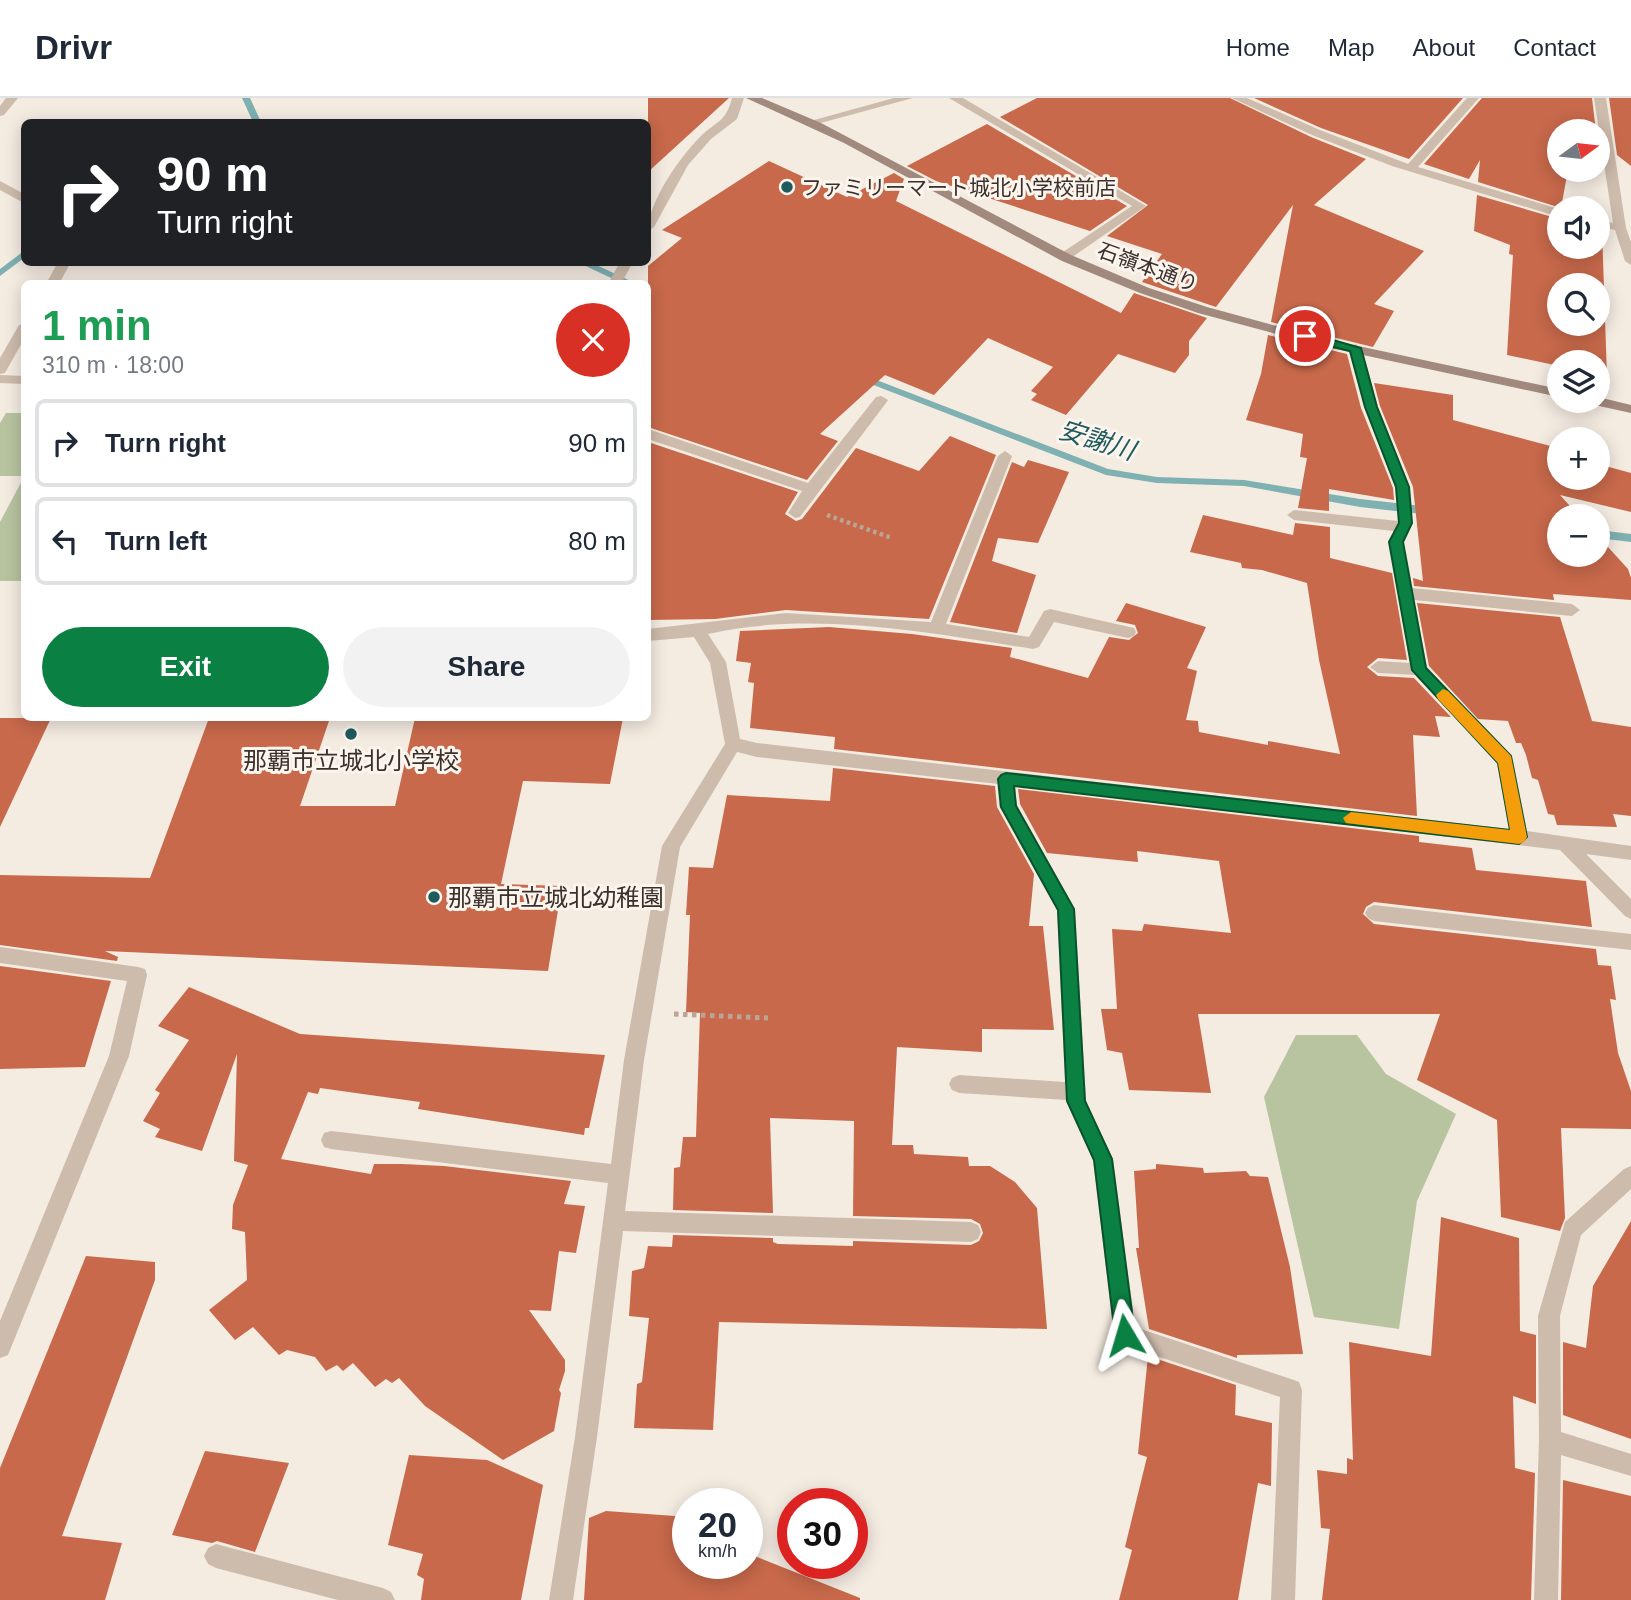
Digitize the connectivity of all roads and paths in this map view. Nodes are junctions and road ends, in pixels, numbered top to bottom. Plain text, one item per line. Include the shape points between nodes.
1 (12, 98) edge
2 (738, 98) edge
3 (752, 98) edge
4 (907, 98) edge
5 (955, 98) edge
6 (1238, 98) edge
7 (1473, 98) edge
8 (1600, 98) edge
9 (771, 101) edge
10 (0, 113) edge
11 (813, 122) junction
12 (1412, 168) junction
13 (0, 185) edge
14 (21, 197) edge
15 (1547, 210) edge
16 (651, 221) edge
17 (1610, 226) edge
18 (1620, 228) junction
19 (1064, 257) junction
20 (1631, 261) edge
21 (21, 333) edge
22 (1355, 348) junction
23 (0, 370) edge
24 (0, 379) edge
25 (21, 380) edge
26 (1547, 390) edge
27 (881, 400) dead end
28 (1610, 404) edge
29 (1631, 409) edge
30 (651, 435) edge
31 (1005, 456) dead end
32 (811, 489) junction
33 (797, 510) joint
34 (1294, 515) dead end
35 (1403, 527) junction
36 (892, 538) dead end
37 (1404, 593) junction
38 (1572, 610) dead end
39 (936, 628) junction
40 (698, 631) junction
41 (1128, 632) dead end
42 (651, 635) edge
43 (1378, 667) dead end
44 (1419, 670) junction
45 (733, 744) junction
46 (1006, 779) junction
47 (1519, 837) junction
48 (1566, 844) junction
49 (1631, 853) edge
50 (1631, 911) edge
51 (1374, 913) dead end
52 (1631, 942) edge
53 (0, 955) edge
54 (642, 1013) junction
55 (768, 1018) dead end
56 (959, 1084) dead end
57 (1075, 1093) junction
58 (331, 1139) dead end
59 (619, 1175) junction
60 (1631, 1176) edge
61 (614, 1221) junction
62 (971, 1232) dead end
63 (0, 1347) edge
64 (1550, 1440) junction
65 (1631, 1465) edge
66 (216, 1556) dead end
67 (383, 1600) edge
68 (561, 1600) edge
69 (1283, 1600) edge
70 (1546, 1600) edge

1 - 10 street
2 - 16 street via 733,117 707,136 682,164
3 - 9 main road, 石嶺本通り
4 - 11 street
5 - 19 street via 1140,206
6 - 12 street
7 - 12 street
8 - 18 street
9 - 11 main road, 石嶺本通り
11 - 19 main road, 石嶺本通り
12 - 15 street
13 - 14 street
17 - 18 street
18 - 20 street
19 - 22 main road, 石嶺本通り via 1185,304
21 - 23 street
22 - 26 main road, 石嶺本通り
22 - 35 street via 1371,407 1402,487
24 - 25 street
27 - 32 street
28 - 29 main road
30 - 32 street
31 - 39 street
32 - 33 street
33 - 36 path
34 - 35 street
35 - 37 street via 1396,542
37 - 38 street
37 - 44 street
39 - 40 street via 780,617
39 - 41 street via 1033,643 1050,615
40 - 42 street
40 - 45 street via 718,662
43 - 44 street
44 - 47 street via 1505,761
45 - 46 street
45 - 54 street via 671,846
46 - 47 street
46 - 57 street via 1008,807 1066,909
47 - 48 street
48 - 49 street
48 - 50 street
51 - 52 street
53 - 63 street via 138,975 119,1056
54 - 55 path
54 - 59 street
56 - 57 street
57 - 69 street via 1103,1159 1125,1335 1291,1390
58 - 59 street
59 - 61 street
60 - 64 street via 1572,1229 1549,1316
61 - 62 street
61 - 68 street
64 - 65 street
64 - 70 street
66 - 67 street

